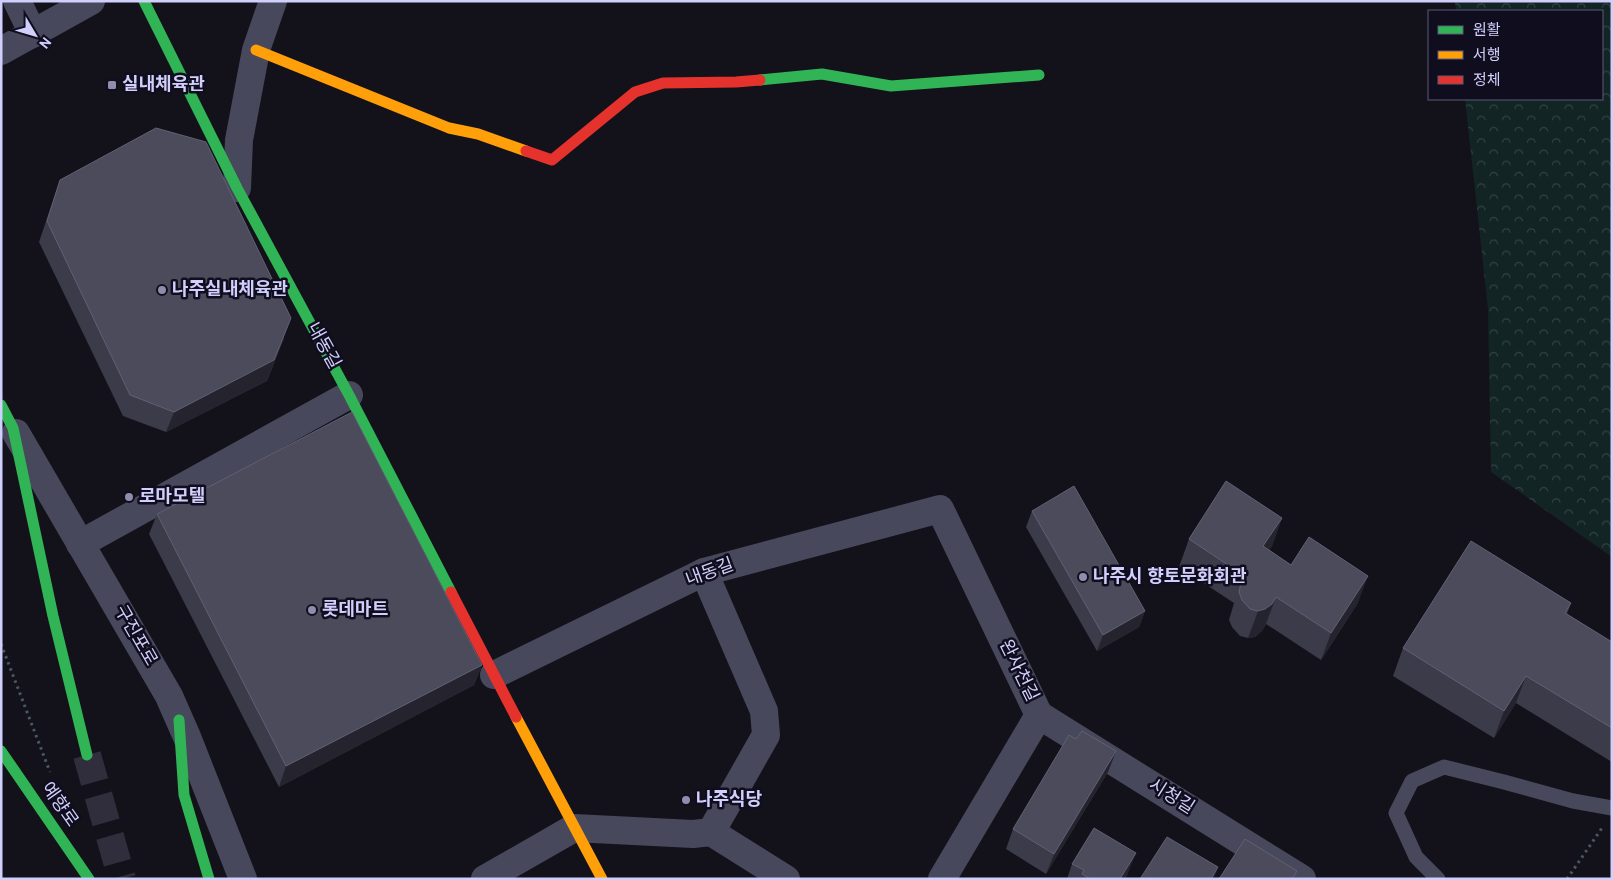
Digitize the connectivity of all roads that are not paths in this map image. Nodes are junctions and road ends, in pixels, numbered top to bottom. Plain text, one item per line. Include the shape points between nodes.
1 (17, 1) edge
2 (91, 1) edge
3 (144, 1) edge
4 (272, 1) edge
5 (33, 34) junction
6 (256, 50) junction
7 (1, 52) edge
8 (1039, 75) dead end
9 (237, 188) junction
10 (349, 395) junction
11 (7, 417) edge
12 (940, 509) joint
13 (80, 544) junction
14 (704, 572) junction
15 (494, 675) junction
16 (1039, 715) junction
17 (179, 720) junction
18 (1, 751) edge
19 (87, 754) tunnel mouth
20 (1609, 815) edge
21 (574, 828) junction
22 (711, 832) junction
23 (89, 879) edge
24 (209, 879) edge
25 (243, 879) edge
26 (485, 879) edge
27 (602, 879) edge
28 (786, 879) edge
29 (942, 879) edge
30 (1302, 879) edge
31 (1438, 879) edge

1 - 5 street
2 - 5 street
3 - 9 street, 내동길
4 - 6 street
5 - 7 street
6 - 8 street via 449,128 478,134 552,160 635,92 664,83 736,82 822,74 891,86
6 - 9 street via 239,140
9 - 10 street, 내동길
10 - 13 street
10 - 15 street, 내동길
11 - 13 street, 구진포로
11 - 19 street
12 - 14 street, 내동길
12 - 16 street, 완사천길
13 - 17 street, 구진포로 via 161,680
14 - 15 street, 내동길
14 - 22 street via 764,711 766,735
15 - 21 street, 내동길
16 - 29 street, 완사천길
16 - 30 street, 시청길
17 - 24 street via 184,796
17 - 25 street, 구진포로
18 - 23 street, 예향로
20 - 31 lane via 1573,801 1444,767 1412,781 1396,813 1416,857
21 - 22 street via 693,834
21 - 26 street
21 - 27 street, 내동길
22 - 28 street

